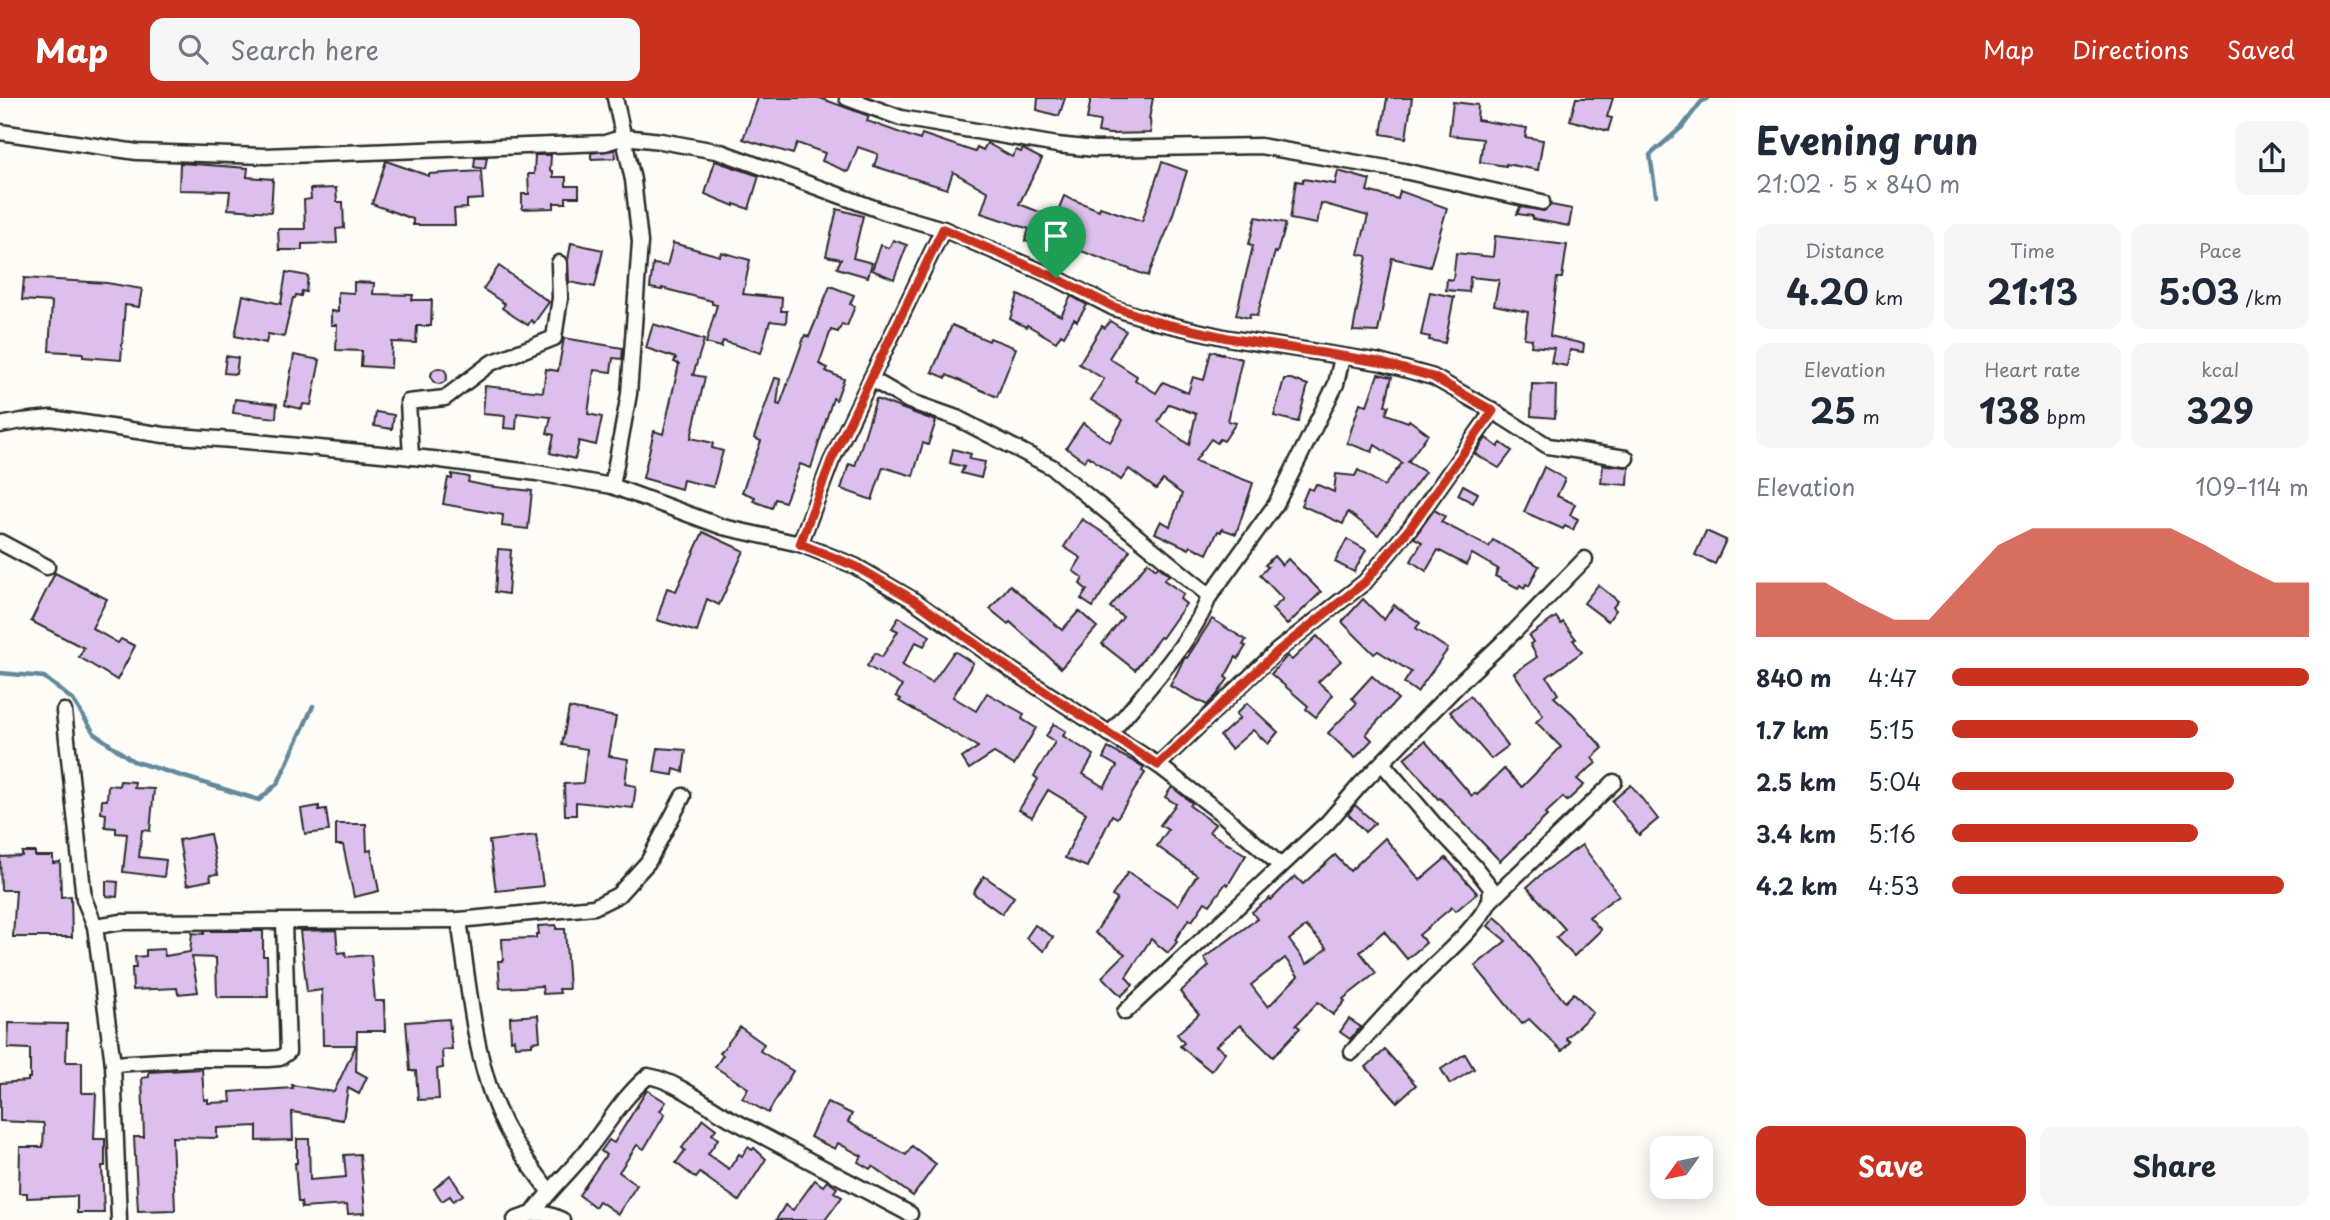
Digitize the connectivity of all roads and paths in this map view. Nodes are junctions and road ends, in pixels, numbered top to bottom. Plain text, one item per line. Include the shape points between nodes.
1 (615, 98) edge
2 (847, 98) edge
3 (0, 132) edge
4 (624, 138) junction
5 (1542, 202) dead end
6 (943, 229) junction
7 (559, 263) dead end
8 (1342, 358) junction
9 (871, 379) junction
10 (1493, 411) junction
11 (0, 425) edge
12 (411, 457) junction
13 (1626, 458) dead end
14 (612, 486) junction
15 (0, 542) edge
16 (800, 544) junction
17 (1585, 559) dead end
18 (47, 567) dead end
19 (1209, 597) junction
20 (64, 711) dead end
21 (1110, 734) junction
22 (1382, 763) junction
23 (1158, 765) junction
24 (1614, 782) dead end
25 (683, 796) dead end
26 (1280, 865) junction
27 (1490, 901) junction
28 (459, 920) junction
29 (284, 922) junction
30 (95, 926) junction
31 (1125, 1012) dead end
32 (1352, 1052) dead end
33 (113, 1063) junction
34 (549, 1191) junction
35 (534, 1212) junction
36 (910, 1214) dead end
37 (119, 1220) edge
38 (514, 1220) edge
39 (562, 1220) edge

1 - 4 street
2 - 5 street via 901,118 1057,145 1095,149 1259,146 1321,154
3 - 4 street via 137,152 265,156 605,143
4 - 6 street via 720,152
4 - 14 street via 640,242 629,394
6 - 8 street via 1146,318
6 - 9 street
7 - 12 street via 554,338 491,363 445,398 408,402
8 - 10 street via 1379,362 1433,377
8 - 19 street via 1336,384 1276,504
9 - 16 street via 831,461
9 - 19 street via 1052,467
10 - 13 street via 1548,446
10 - 23 street via 1418,518 1365,582 1278,651
11 - 12 street via 51,418 164,435
12 - 14 street
14 - 16 street via 723,527
15 - 18 street
16 - 21 street via 855,566 914,600
17 - 22 street
19 - 21 street via 1190,633
20 - 30 street via 84,899
21 - 23 street
22 - 26 street via 1328,822
22 - 27 street via 1474,866 1491,888
23 - 26 street
24 - 27 street
25 - 28 street via 648,862 618,895 594,907
26 - 31 street
27 - 32 street
28 - 29 street
28 - 34 street via 478,1041 493,1098
29 - 30 street
29 - 33 street via 288,1052 268,1059
30 - 33 street
33 - 37 street
34 - 35 street
34 - 36 street via 589,1149 630,1091 648,1076 663,1079
35 - 38 street
35 - 39 street

